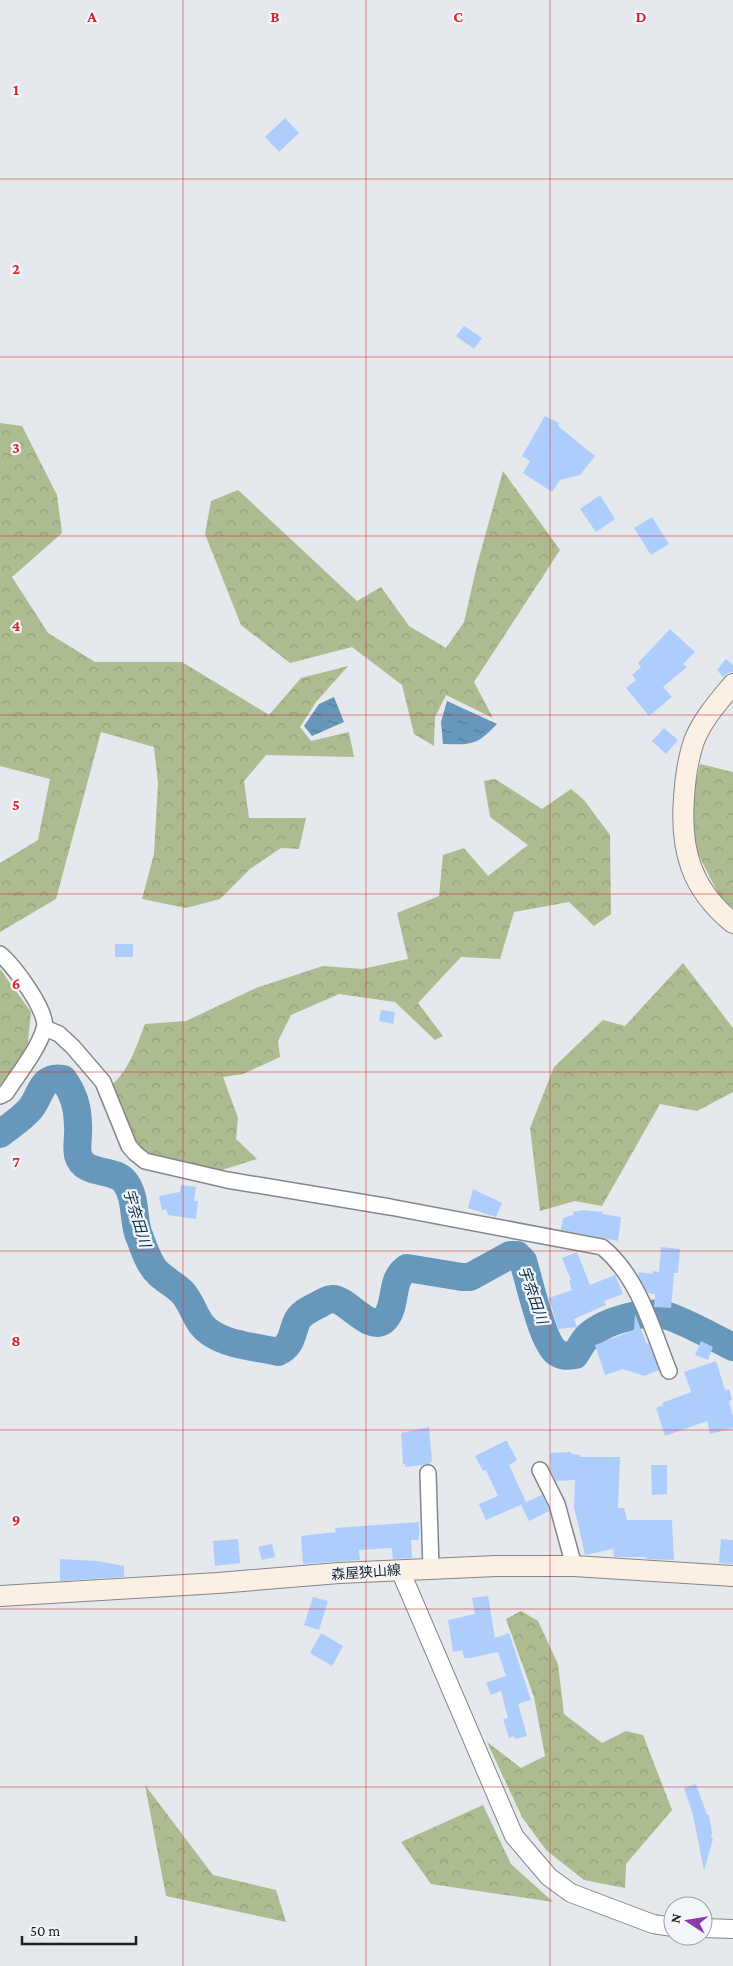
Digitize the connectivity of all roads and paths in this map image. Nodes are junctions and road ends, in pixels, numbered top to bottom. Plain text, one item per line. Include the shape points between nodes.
1 (733, 684) edge
2 (733, 923) edge
3 (0, 954) edge
4 (45, 1028) junction
5 (0, 1096) edge
6 (669, 1371) dead end
7 (540, 1470) dead end
8 (428, 1472) dead end
9 (574, 1566) junction
10 (431, 1568) junction
11 (400, 1570) junction
12 (733, 1576) edge
13 (0, 1596) edge
14 (663, 1926) edge
15 (713, 1928) edge
16 (733, 1929) edge

1 - 2 main road via 694,741 686,773 683,821 687,856 695,878 721,914
3 - 4 street via 26,982
4 - 5 street via 6,1093
4 - 6 street via 59,1034 104,1082 129,1146 145,1161 227,1180 602,1247 626,1273
7 - 9 street via 558,1504
8 - 10 street
9 - 10 main road, 森屋狭山線
9 - 12 main road, 森屋狭山線
10 - 11 main road, 森屋狭山線
11 - 13 main road, 森屋狭山線
11 - 14 street via 514,1836 549,1877 571,1893
15 - 16 street

